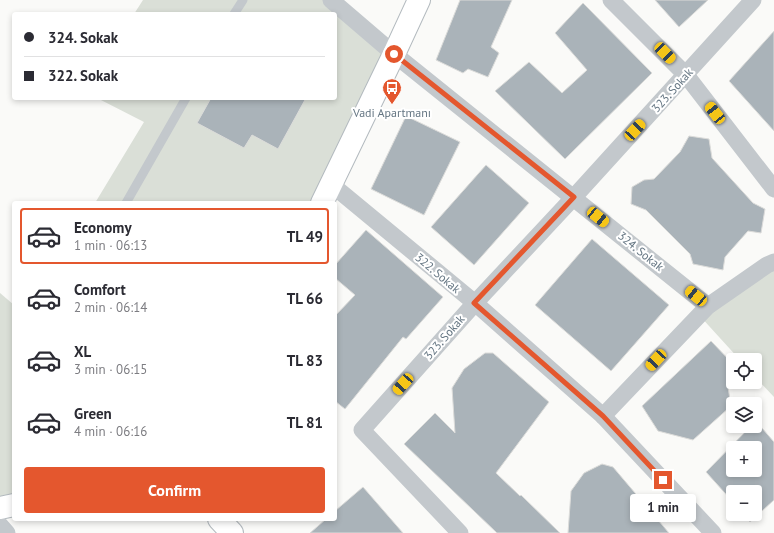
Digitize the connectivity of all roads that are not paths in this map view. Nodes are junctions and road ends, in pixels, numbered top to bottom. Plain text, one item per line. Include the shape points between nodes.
1 (242, 0) edge
2 (331, 0) edge
3 (419, 0) edge
4 (611, 0) edge
5 (753, 0) edge
6 (235, 12) edge
7 (394, 54) junction
8 (686, 75) junction
9 (185, 100) edge
10 (774, 189) edge
11 (326, 194) edge
12 (574, 197) junction
13 (127, 201) edge
14 (336, 201) edge
15 (337, 202) edge
16 (774, 262) edge
17 (474, 303) junction
18 (708, 306) junction
19 (603, 416) junction
20 (12, 505) edge
21 (0, 508) edge
22 (222, 521) edge
23 (0, 525) edge
24 (7, 533) edge
25 (232, 533) edge
26 (460, 533) edge
27 (713, 533) edge

1 - 6 lane
2 - 7 street, 324. Sokak
3 - 7 street
4 - 8 street
5 - 8 street, 323. Sokak
7 - 11 street
7 - 12 street, 324. Sokak
8 - 10 street
8 - 12 street, 323. Sokak
9 - 13 lane
11 - 14 street, 322. Sokak
12 - 17 street, 323. Sokak
12 - 18 street, 324. Sokak
15 - 17 street, 322. Sokak
16 - 18 street
17 - 19 street, 322. Sokak
17 - 26 street, 323. Sokak via 362,430
18 - 19 street
19 - 27 street, 322. Sokak
20 - 21 street
22 - 25 street
23 - 24 street

